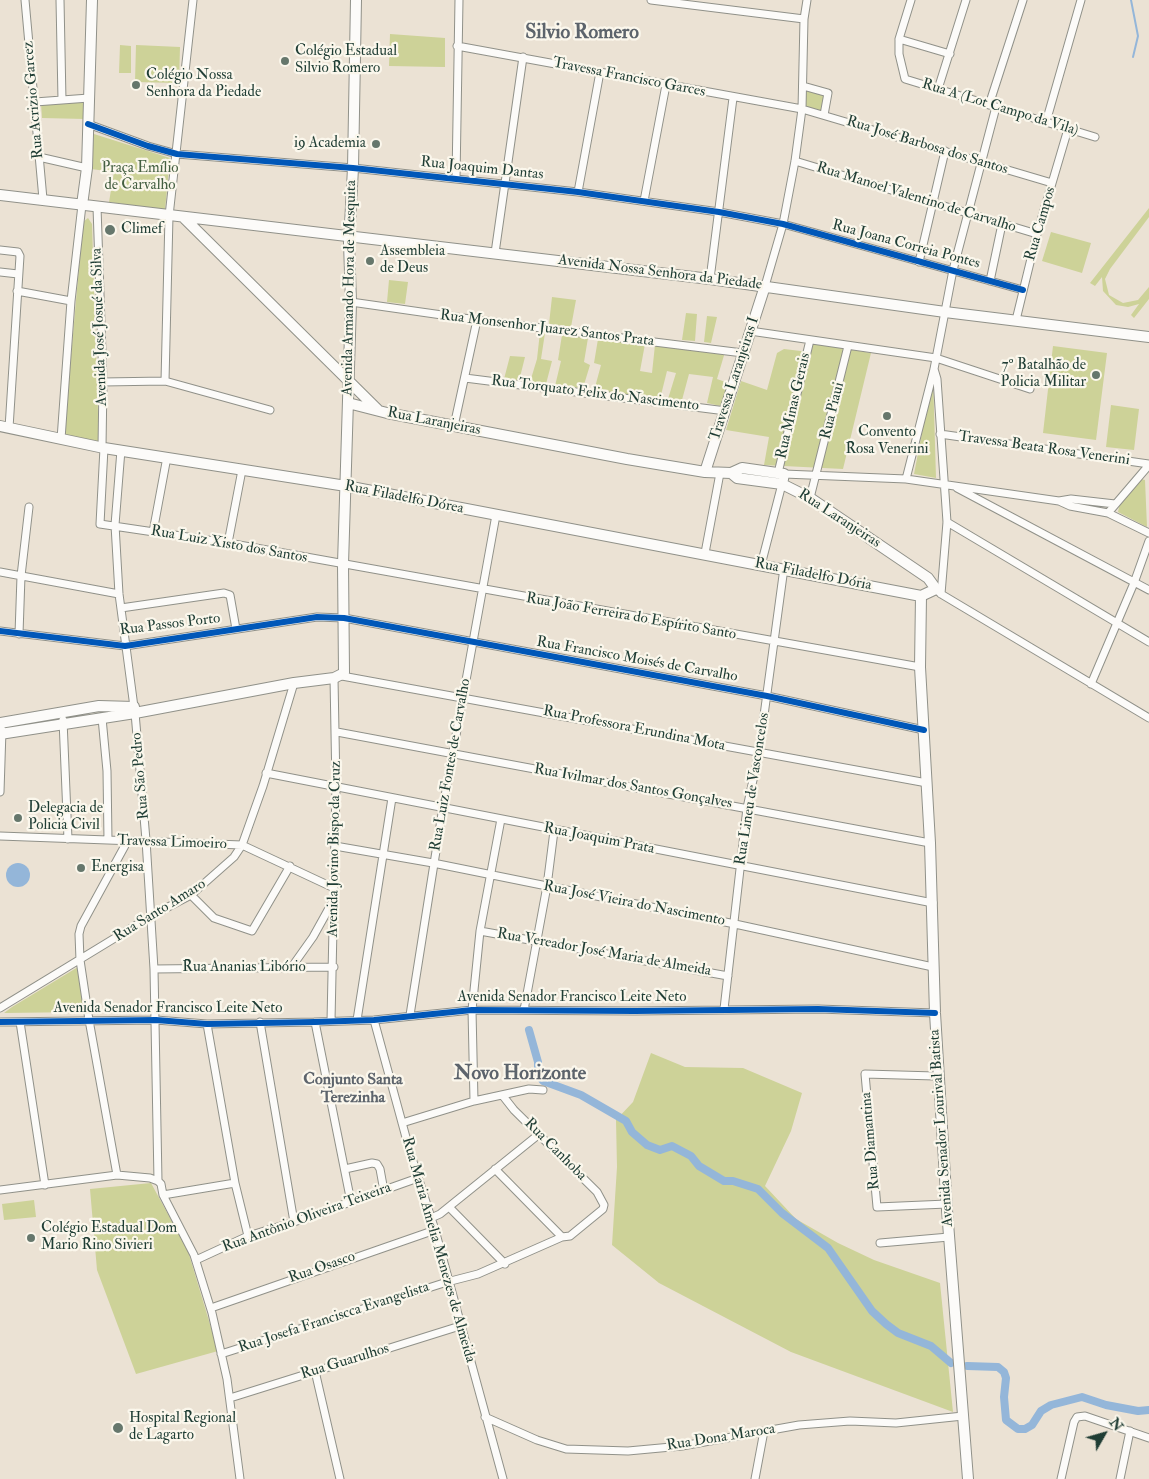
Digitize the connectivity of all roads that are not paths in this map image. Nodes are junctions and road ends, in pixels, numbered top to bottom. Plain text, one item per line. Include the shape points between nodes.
1 (25, 0) edge
2 (60, 0) edge
3 (92, 0) edge
4 (193, 0) edge
5 (356, 0) edge
6 (459, 0) edge
7 (651, 0) edge
8 (807, 0) edge
9 (911, 0) edge
10 (966, 0) edge
11 (1023, 0) edge
12 (1081, 0) edge
13 (804, 19) junction
14 (899, 39) junction
15 (457, 46) junction
16 (950, 54) junction
17 (523, 57) junction
18 (600, 72) junction
19 (666, 85) junction
20 (803, 86) junction
21 (938, 89) junction
22 (89, 98) junction
23 (733, 98) junction
24 (62, 100) junction
25 (35, 102) junction
26 (993, 106) junction
27 (802, 109) junction
28 (824, 116) junction
29 (1046, 122) junction
30 (88, 124) junction
31 (1068, 129) junction
32 (1095, 137) dead end
33 (945, 151) junction
34 (176, 154) junction
35 (39, 157) junction
36 (795, 161) junction
37 (982, 162) junction
38 (87, 168) junction
39 (353, 168) junction
40 (456, 179) junction
41 (1052, 183) junction
42 (504, 185) junction
43 (578, 192) junction
44 (0, 195) edge
45 (43, 199) junction
46 (644, 202) junction
47 (932, 203) junction
48 (82, 205) junction
49 (97, 207) junction
50 (719, 212) junction
51 (968, 214) junction
52 (170, 216) junction
53 (183, 217) junction
54 (783, 224) junction
55 (1002, 224) junction
56 (79, 226) junction
57 (96, 227) junction
58 (1037, 234) junction
59 (349, 235) junction
60 (0, 250) edge
61 (494, 253) junction
62 (919, 262) junction
63 (953, 270) junction
64 (0, 272) edge
65 (18, 274) junction
66 (710, 279) junction
67 (990, 280) junction
68 (765, 286) junction
69 (1023, 290) junction
70 (17, 291) junction
71 (71, 301) junction
72 (351, 302) junction
73 (945, 312) junction
74 (477, 320) junction
75 (1016, 320) junction
76 (750, 331) junction
77 (1149, 337) edge
78 (810, 340) junction
79 (848, 346) junction
80 (743, 353) junction
81 (936, 358) junction
82 (934, 369) junction
83 (465, 378) junction
84 (165, 381) junction
85 (103, 382) junction
86 (348, 382) junction
87 (1030, 389) dead end
88 (348, 403) junction
89 (270, 410) dead end
90 (379, 411) junction
91 (726, 411) junction
92 (454, 426) junction
93 (4, 427) edge
94 (940, 434) junction
95 (61, 439) junction
96 (103, 448) junction
97 (121, 450) junction
98 (167, 457) junction
99 (1149, 464) edge
100 (242, 470) junction
101 (705, 472) junction
102 (725, 473) junction
103 (817, 476) junction
104 (781, 477) junction
105 (906, 478) junction
106 (945, 485) junction
107 (346, 486) junction
108 (954, 486) junction
109 (810, 498) junction
110 (1059, 501) junction
111 (1115, 504) junction
112 (30, 507) dead end
113 (1108, 513) junction
114 (496, 515) junction
115 (947, 522) junction
116 (115, 525) junction
117 (153, 532) junction
118 (1149, 533) edge
119 (1149, 541) edge
120 (228, 543) junction
121 (705, 553) junction
122 (343, 564) junction
123 (760, 565) junction
124 (784, 568) junction
125 (0, 572) edge
126 (21, 576) junction
127 (1134, 583) junction
128 (1149, 590) edge
129 (482, 591) junction
130 (938, 591) junction
131 (120, 594) junction
132 (921, 596) junction
133 (121, 608) junction
134 (344, 618) junction
135 (1117, 622) junction
136 (236, 629) junction
137 (0, 631) edge
138 (19, 634) junction
139 (775, 642) junction
140 (1149, 642) edge
141 (473, 643) junction
142 (125, 646) junction
143 (920, 667) junction
144 (338, 677) junction
145 (294, 683) junction
146 (1091, 684) junction
147 (768, 696) junction
148 (464, 698) junction
149 (120, 710) junction
150 (135, 710) junction
151 (62, 712) junction
152 (102, 718) junction
153 (1149, 718) edge
154 (1, 723) edge
155 (64, 723) junction
156 (924, 730) junction
157 (337, 732) junction
158 (1, 734) edge
159 (759, 752) junction
160 (454, 753) junction
161 (266, 773) junction
162 (927, 783) junction
163 (336, 787) junction
164 (0, 792) edge
165 (392, 798) junction
166 (443, 807) junction
167 (747, 808) junction
168 (501, 819) junction
169 (554, 830) junction
170 (0, 836) edge
171 (68, 839) junction
172 (108, 840) junction
173 (128, 840) junction
174 (146, 840) junction
175 (930, 843) junction
176 (242, 845) junction
177 (335, 846) junction
178 (384, 855) junction
179 (433, 863) junction
180 (290, 866) junction
181 (740, 866) junction
182 (490, 875) junction
183 (548, 886) junction
184 (334, 888) junction
185 (191, 894) junction
186 (335, 899) junction
187 (933, 903) junction
188 (151, 916) junction
189 (735, 924) junction
190 (480, 931) junction
191 (536, 941) junction
192 (80, 960) junction
193 (933, 966) junction
194 (334, 967) junction
195 (291, 968) junction
196 (154, 969) junction
197 (728, 976) junction
198 (0, 1008) edge
199 (724, 1009) junction
200 (472, 1010) junction
201 (524, 1010) junction
202 (935, 1013) junction
203 (410, 1015) junction
204 (89, 1020) junction
205 (156, 1020) junction
206 (357, 1020) junction
207 (374, 1020) junction
208 (331, 1021) junction
209 (0, 1022) edge
210 (20, 1022) junction
211 (260, 1022) junction
212 (314, 1022) junction
213 (207, 1024) junction
214 (935, 1076) dead end
215 (543, 1090) dead end
216 (504, 1096) junction
217 (474, 1101) junction
218 (402, 1122) junction
219 (538, 1134) junction
220 (345, 1169) junction
221 (494, 1169) junction
222 (117, 1175) junction
223 (418, 1178) junction
224 (158, 1181) junction
225 (235, 1182) junction
226 (46, 1185) junction
227 (0, 1190) edge
228 (384, 1191) junction
229 (163, 1195) junction
230 (351, 1202) junction
231 (947, 1204) junction
232 (449, 1206) junction
233 (604, 1206) joint
234 (431, 1218) junction
235 (294, 1222) junction
236 (435, 1230) junction
237 (248, 1236) junction
238 (564, 1237) junction
239 (949, 1237) junction
240 (880, 1243) dead end
241 (196, 1260) junction
242 (505, 1264) junction
243 (447, 1282) junction
244 (211, 1308) junction
245 (460, 1326) junction
246 (221, 1354) junction
247 (316, 1371) junction
248 (230, 1398) junction
249 (485, 1416) junction
250 (963, 1416) junction
251 (764, 1431) junction
252 (1130, 1431) junction
253 (1149, 1438) edge
254 (241, 1478) edge
255 (340, 1479) edge
256 (503, 1479) edge
257 (755, 1479) edge
258 (968, 1479) edge
259 (1061, 1479) edge
260 (1120, 1479) edge

1 - 25 street, Rua Acrizio Garcez
2 - 24 street
3 - 22 street
4 - 34 street
5 - 39 street, Avenida Armando Hora de Mesquita
6 - 15 street
7 - 13 street
8 - 13 street
9 - 14 street
10 - 16 street
11 - 26 street
12 - 29 street
13 - 20 street
14 - 16 street
14 - 21 street, Rua A (Lot Campo da Vila) via 905,78
15 - 17 street, Travessa Francisco Garces
15 - 40 street
16 - 21 street
17 - 18 street, Travessa Francisco Garces
17 - 42 street
18 - 19 street, Travessa Francisco Garces
18 - 43 street
19 - 23 street, Travessa Francisco Garces
19 - 46 street
20 - 27 street
20 - 28 street via 828,93
21 - 26 street, Rua A (Lot Campo da Vila)
22 - 24 street
22 - 30 street
23 - 27 street, Travessa Francisco Garces
23 - 50 street
24 - 25 street
25 - 35 street, Rua Acrizio Garcez
26 - 29 street, Rua A (Lot Campo da Vila)
26 - 37 street
27 - 28 street, Rua José Barbosa dos Santos
27 - 36 street
28 - 33 street, Rua José Barbosa dos Santos
29 - 31 street, Rua A (Lot Campo da Vila)
30 - 34 street, Rua Joaquim Dantas
30 - 38 street
31 - 32 street, Rua A (Lot Campo da Vila)
31 - 41 street, Rua Campos
33 - 37 street, Rua José Barbosa dos Santos
33 - 47 street
34 - 39 street, Rua Joaquim Dantas
34 - 52 street
35 - 38 street
35 - 45 street, Rua Acrizio Garcez
36 - 47 street, Rua Manoel Valentino de Carvalho
36 - 54 street
37 - 41 street, Rua José Barbosa dos Santos
37 - 51 street
38 - 48 street
39 - 40 street, Rua Joaquim Dantas
39 - 59 street, Avenida Armando Hora de Mesquita
40 - 42 street, Rua Joaquim Dantas
41 - 58 street, Rua Campos
42 - 43 street, Rua Joaquim Dantas
42 - 61 street
43 - 46 street, Rua Joaquim Dantas
44 - 45 street, Avenida Nossa Senhora da Piedade
45 - 48 street, Avenida Nossa Senhora da Piedade
46 - 50 street, Rua Joaquim Dantas
47 - 51 street, Rua Manoel Valentino de Carvalho
47 - 62 street
48 - 49 street, Avenida Nossa Senhora da Piedade
48 - 56 street, Avenida José Josué da Silva
49 - 52 street, Avenida Nossa Senhora da Piedade
49 - 57 street, Avenida José Josué da Silva
50 - 54 street, Rua Joaquim Dantas
50 - 66 street
51 - 55 street, Rua Manoel Valentino de Carvalho
51 - 63 street
52 - 53 street, Avenida Nossa Senhora da Piedade
52 - 84 street
53 - 59 street, Avenida Nossa Senhora da Piedade
53 - 86 street, Rua Laranjeiras
54 - 62 street, Rua Joana Correia Pontes
54 - 68 street
55 - 58 street, Rua Manoel Valentino de Carvalho
55 - 67 street
56 - 57 street via 81,219 87,216 93,218
56 - 71 street, Avenida José Josué da Silva
57 - 85 street, Avenida José Josué da Silva
58 - 69 street, Rua Campos
59 - 61 street, Avenida Nossa Senhora da Piedade
59 - 72 street, Avenida Armando Hora de Mesquita
60 - 65 street via 19,252
61 - 66 street, Avenida Nossa Senhora da Piedade
62 - 63 street, Rua Joana Correia Pontes
63 - 67 street, Rua Joana Correia Pontes
63 - 73 street
64 - 65 street
65 - 70 street
66 - 68 street, Avenida Nossa Senhora da Piedade
67 - 69 street, Rua Joana Correia Pontes
68 - 73 street, Avenida Nossa Senhora da Piedade
68 - 76 street, Travessa Laranjeiras I
69 - 75 street, Rua Campos
70 - 71 street
70 - 93 street
71 - 95 street, Avenida José Josué da Silva
72 - 74 street, Rua Monsenhor Juarez Santos Prata
72 - 86 street, Avenida Armando Hora de Mesquita
73 - 75 street, Avenida Nossa Senhora da Piedade
73 - 81 street
74 - 80 street, Rua Monsenhor Juarez Santos Prata
74 - 83 street
75 - 77 street, Avenida Nossa Senhora da Piedade
76 - 78 street
76 - 80 street, Travessa Laranjeiras I
78 - 79 street
78 - 104 street, Rua Minas Gerais
79 - 81 street
79 - 103 street, Rua Piaui
80 - 91 street, Travessa Laranjeiras I
81 - 82 street
81 - 87 street
82 - 94 street
82 - 105 street
83 - 91 street, Rua Torquato Felix do Nascimento
83 - 92 street
84 - 85 street
84 - 89 street
85 - 96 street, Avenida José Josué da Silva
86 - 88 street, Avenida Armando Hora de Mesquita
86 - 90 street, Rua Laranjeiras
88 - 90 street
88 - 107 street, Avenida Armando Hora de Mesquita
90 - 92 street, Rua Laranjeiras
91 - 101 street, Travessa Laranjeiras I
92 - 101 street, Rua Laranjeiras
93 - 95 street
94 - 99 street, Travessa Beata Rosa Venerini
94 - 106 street
95 - 96 street
96 - 97 street, Rua Filadelfo Dórea
96 - 116 street, Avenida José Josué da Silva via 100,524
97 - 98 street, Rua Filadelfo Dórea
97 - 116 street, Rua São Pedro
98 - 100 street, Rua Filadelfo Dórea
98 - 117 street
99 - 111 street
100 - 107 street, Rua Filadelfo Dórea
100 - 120 street
101 - 102 street, Rua Laranjeiras
102 - 104 street, Rua Laranjeiras via 737,478
102 - 121 street
103 - 104 street
103 - 105 street
103 - 109 street, Rua Piaui
104 - 109 street, Rua Laranjeiras
104 - 123 street, Rua Minas Gerais
105 - 106 street
106 - 108 street
106 - 115 street
107 - 114 street, Rua Filadelfo Dórea
107 - 122 street, Avenida Jovino Bispo da Cruz
108 - 110 street
108 - 127 street
109 - 130 street, Rua Laranjeiras via 928,578
110 - 111 street
110 - 113 street
111 - 113 street
112 - 126 street
113 - 118 street
114 - 121 street, Rua Filadelfo Dórea
114 - 129 street, Rua Luiz Fontes de Carvalho
115 - 130 street
115 - 135 street
116 - 117 street, Rua Luiz Xisto dos Santos
116 - 131 street, Rua São Pedro
117 - 120 street, Rua Luiz Xisto dos Santos
119 - 127 street
120 - 122 street, Rua Luiz Xisto dos Santos
121 - 123 street, Rua Filadelfo Dória
122 - 129 street, Rua João Ferreira do Espírito Santo
122 - 134 street, Avenida Jovino Bispo da Cruz
123 - 124 street, Rua Filadelfo Dória
124 - 132 street, Rua Filadelfo Dória
124 - 139 street, Rua Lineu de Vasconcelos
125 - 126 street
126 - 131 street
126 - 138 street
127 - 128 street
127 - 135 street
129 - 139 street, Rua João Ferreira do Espírito Santo
129 - 141 street, Rua Luiz Fontes de Carvalho
130 - 132 street
130 - 146 street
131 - 133 street, Rua São Pedro
132 - 143 street, Avenida Senador Lourival Batista
133 - 136 street via 224,593 230,595
133 - 142 street, Rua São Pedro
134 - 136 street, Rua Passos Porto via 317,616
134 - 141 street, Rua Francisco Moisés de Carvalho
134 - 144 street, Avenida Jovino Bispo da Cruz via 344,671
135 - 140 street
135 - 146 street
136 - 142 street, Rua Passos Porto
137 - 138 street, Rua Passos Porto
138 - 142 street, Rua Passos Porto
139 - 143 street, Rua João Ferreira do Espírito Santo
139 - 147 street, Rua Lineu de Vasconcelos
141 - 147 street, Rua Francisco Moisés de Carvalho
141 - 148 street, Rua Luiz Fontes de Carvalho
142 - 150 street, Rua São Pedro
143 - 156 street, Avenida Senador Lourival Batista
144 - 145 street
144 - 148 street, Rua Professora Erundina Mota
144 - 157 street, Avenida Jovino Bispo da Cruz
145 - 150 street
145 - 161 street, Rua Santo Amaro
146 - 153 street
147 - 156 street, Rua Francisco Moisés de Carvalho
147 - 159 street, Rua Lineu de Vasconcelos
148 - 159 street, Rua Professora Erundina Mota
148 - 160 street, Rua Luiz Fontes de Carvalho
149 - 150 street
149 - 151 street
149 - 152 street
150 - 174 street, Rua São Pedro
151 - 154 street
151 - 155 street
152 - 155 street
152 - 172 street
154 - 158 street
155 - 158 street
155 - 171 street
156 - 162 street, Avenida Senador Lourival Batista
157 - 160 street, Rua Ivilmar dos Santos Gonçalves
157 - 163 street, Avenida Jovino Bispo da Cruz
158 - 164 street
159 - 162 street, Rua Professora Erundina Mota
159 - 167 street, Rua Lineu de Vasconcelos
160 - 166 street, Rua Luiz Fontes de Carvalho
160 - 167 street, Rua Ivilmar dos Santos Gonçalves
161 - 163 street, Rua Joaquim Prata
161 - 176 street, Rua Santo Amaro
162 - 175 street, Avenida Senador Lourival Batista
163 - 165 street, Rua Joaquim Prata
163 - 177 street, Avenida Jovino Bispo da Cruz
165 - 166 street, Rua Joaquim Prata
165 - 178 street
166 - 168 street, Rua Joaquim Prata
166 - 179 street, Rua Luiz Fontes de Carvalho
167 - 175 street, Rua Ivilmar dos Santos Gonçalves
167 - 181 street, Rua Lineu de Vasconcelos
168 - 169 street, Rua Joaquim Prata
168 - 182 street
169 - 181 street, Rua Joaquim Prata
169 - 183 street
170 - 171 street, Travessa Limoeiro
171 - 172 street, Travessa Limoeiro
172 - 173 street, Travessa Limoeiro
173 - 174 street, Travessa Limoeiro
173 - 192 street via 81,926
174 - 176 street, Travessa Limoeiro
174 - 188 street, Rua São Pedro
175 - 187 street, Avenida Senador Lourival Batista
176 - 180 street, Travessa Limoeiro
176 - 185 street, Rua Santo Amaro via 223,869
177 - 178 street, Rua José Vieira do Nascimento
177 - 184 street, Avenida Jovino Bispo da Cruz
178 - 179 street, Rua José Vieira do Nascimento
178 - 206 street
179 - 182 street, Rua José Vieira do Nascimento
179 - 203 street, Rua Luiz Fontes de Carvalho
180 - 184 street, Travessa Limoeiro
180 - 185 street via 252,931 214,918
181 - 187 street, Rua Joaquim Prata
181 - 189 street, Rua Lineu de Vasconcelos
182 - 183 street, Rua José Vieira do Nascimento
182 - 190 street
183 - 189 street, Rua José Vieira do Nascimento
183 - 191 street
184 - 186 street, Avenida Jovino Bispo da Cruz
185 - 188 street, Rua Santo Amaro
186 - 194 street, Avenida Jovino Bispo da Cruz
186 - 195 street
187 - 193 street, Avenida Senador Lourival Batista
188 - 192 street, Rua Santo Amaro
188 - 196 street, Rua São Pedro
189 - 193 street, Rua José Vieira do Nascimento
189 - 197 street, Rua Lineu de Vasconcelos
190 - 191 street, Rua Vereador José Maria de Almeida
190 - 200 street
191 - 197 street, Rua Vereador José Maria de Almeida
191 - 201 street
192 - 198 street, Rua Santo Amaro
192 - 204 street
193 - 202 street, Avenida Senador Lourival Batista
194 - 195 street, Rua Ananias Libório
194 - 208 street, Avenida Jovino Bispo da Cruz
195 - 196 street, Rua Ananias Libório
196 - 205 street, Rua São Pedro
197 - 199 street, Rua Lineu de Vasconcelos
199 - 201 street, Avenida Senador Francisco Leite Neto
199 - 202 street, Avenida Senador Francisco Leite Neto
200 - 201 street, Avenida Senador Francisco Leite Neto
200 - 203 street, Avenida Senador Francisco Leite Neto
200 - 217 street
202 - 231 street, Avenida Senador Lourival Batista
203 - 207 street, Avenida Senador Francisco Leite Neto
204 - 205 street, Avenida Senador Francisco Leite Neto
204 - 210 street, Avenida Senador Francisco Leite Neto
204 - 222 street
205 - 213 street, Avenida Senador Francisco Leite Neto
205 - 224 street, Rua São Pedro
206 - 207 street, Avenida Senador Francisco Leite Neto
206 - 208 street, Avenida Senador Francisco Leite Neto
207 - 218 street, Rua Maria Amelia Menezes de Almeida
208 - 212 street, Avenida Senador Francisco Leite Neto
209 - 210 street, Avenida Senador Francisco Leite Neto
210 - 226 street
211 - 212 street, Avenida Senador Francisco Leite Neto
211 - 213 street, Avenida Senador Francisco Leite Neto
211 - 235 street
212 - 220 street
213 - 225 street
214 - 231 street, Rua Diamantina via 865,1074 876,1207
215 - 216 street
216 - 217 street
216 - 219 street, Rua Canhoba
217 - 218 street
218 - 223 street, Rua Maria Amelia Menezes de Almeida
219 - 221 street
219 - 233 street, Rua Canhoba via 597,1192
220 - 228 street via 377,1164
220 - 230 street
221 - 232 street
221 - 238 street
222 - 224 street
222 - 226 street
223 - 228 street, Rua Antônio Oliveira Teixeira
223 - 234 street, Rua Maria Amelia Menezes de Almeida
224 - 229 street, Rua São Pedro
225 - 229 street
225 - 237 street
226 - 227 street
228 - 230 street, Rua Antônio Oliveira Teixeira
229 - 241 street, Rua São Pedro
230 - 235 street, Rua Antônio Oliveira Teixeira
231 - 239 street, Avenida Senador Lourival Batista
232 - 234 street
232 - 242 street
233 - 238 street, Rua Josefa Franciscca Evangelista via 601,1212
234 - 236 street, Rua Maria Amelia Menezes de Almeida
235 - 237 street, Rua Antônio Oliveira Teixeira
236 - 243 street, Rua Maria Amelia Menezes de Almeida
236 - 244 street, Rua Osasco
237 - 241 street, Rua Antônio Oliveira Teixeira
238 - 242 street, Rua Josefa Franciscca Evangelista
239 - 240 street
239 - 250 street, Avenida Senador Lourival Batista
241 - 244 street, Rua São Pedro
242 - 243 street, Rua Josefa Franciscca Evangelista
243 - 245 street, Rua Maria Amelia Menezes de Almeida
243 - 246 street, Rua Josefa Franciscca Evangelista
244 - 246 street, Rua São Pedro
245 - 247 street, Rua Guarulhos
245 - 249 street, Rua Maria Amelia Menezes de Almeida
246 - 248 street, Rua São Pedro
247 - 248 street, Rua Guarulhos
247 - 255 street
248 - 254 street, Rua São Pedro
249 - 251 street, Rua Dona Maroca via 537,1440 579,1451 682,1446
249 - 256 street, Rua Maria Amelia Menezes de Almeida
250 - 251 street, Rua Dona Maroca via 896,1423 798,1425
250 - 258 street, Avenida Senador Lourival Batista
251 - 257 street
252 - 253 street
252 - 259 street via 1077,1416
252 - 260 street

